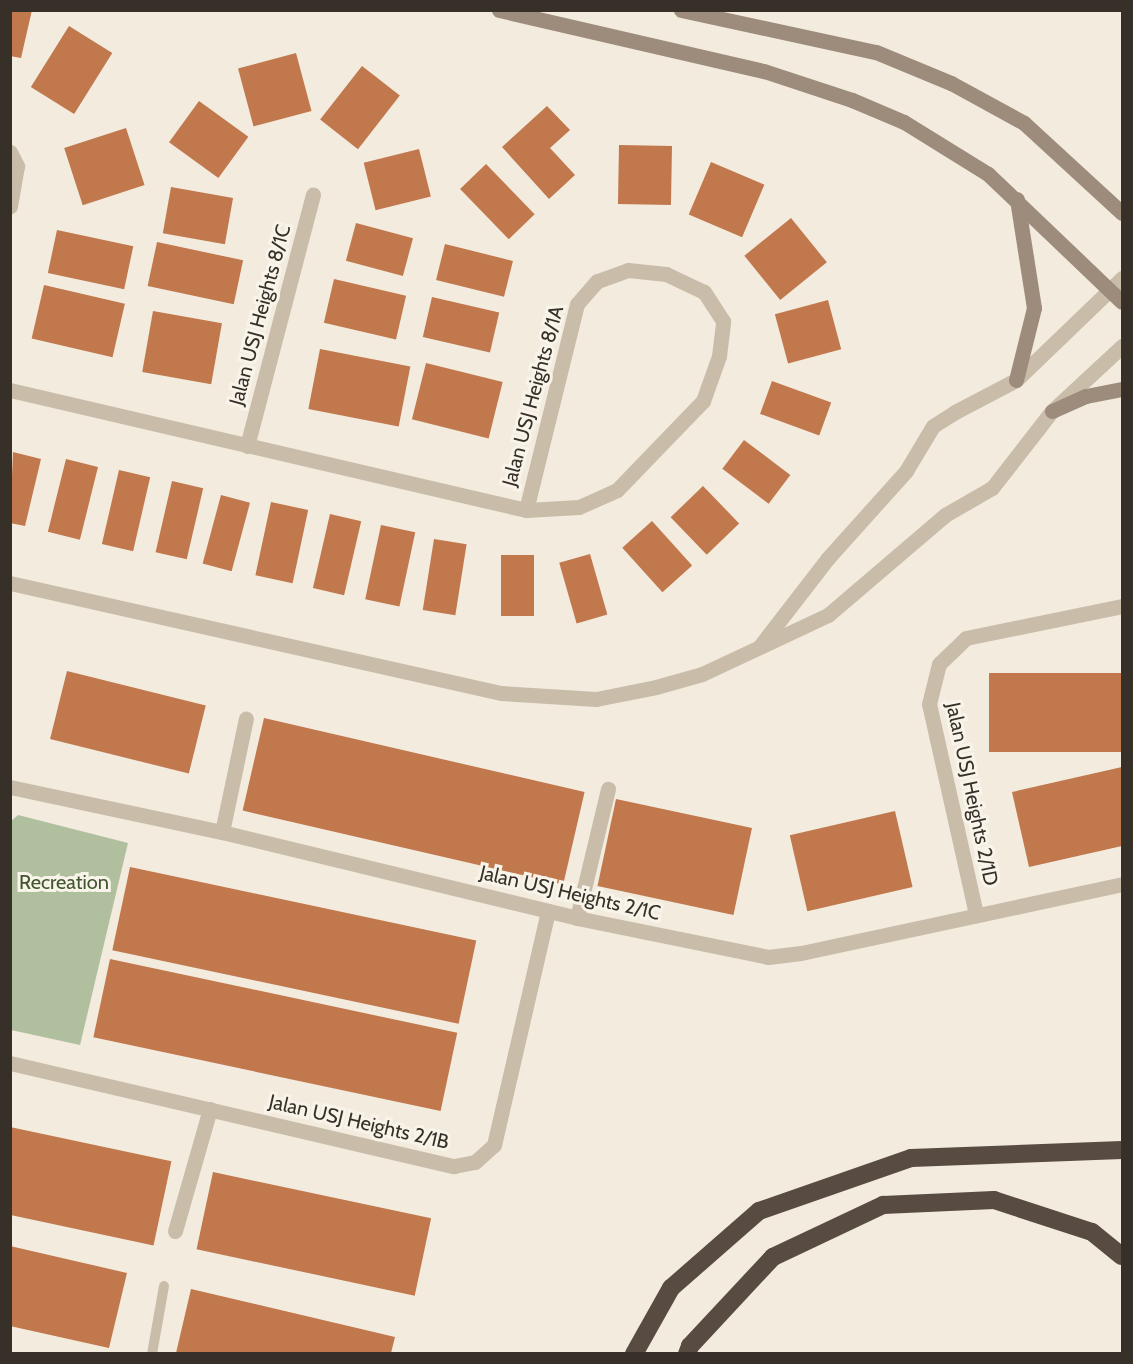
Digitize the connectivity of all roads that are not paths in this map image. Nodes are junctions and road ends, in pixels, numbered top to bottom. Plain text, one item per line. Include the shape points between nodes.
1 (499, 10) edge
2 (681, 10) edge
3 (10, 152) edge
4 (1095, 189) junction
5 (313, 194) dead end
6 (1017, 199) junction
7 (1122, 200) edge
8 (10, 206) edge
9 (1122, 213) edge
10 (1122, 278) edge
11 (1111, 290) junction
12 (1122, 302) edge
13 (1122, 345) edge
14 (1016, 380) junction
15 (1122, 389) edge
16 (10, 390) edge
17 (1052, 411) junction
18 (247, 446) junction
19 (526, 510) junction
20 (10, 583) edge
21 (1122, 606) edge
22 (757, 651) junction
23 (246, 718) dead end
24 (10, 787) edge
25 (608, 789) dead end
26 (222, 832) junction
27 (1122, 884) edge
28 (548, 911) junction
29 (976, 914) junction
30 (577, 918) junction
31 (10, 1063) edge
32 (210, 1109) junction
33 (1122, 1150) edge
34 (175, 1231) dead end
35 (1122, 1256) edge
36 (164, 1286) dead end
37 (152, 1353) edge
38 (634, 1353) edge
39 (687, 1353) edge

1 - 6 main road via 764,71 852,100 904,122 988,174
2 - 4 main road via 876,52 951,83 1024,123
3 - 8 street via 17,166
4 - 7 main road
4 - 9 main road
5 - 18 street, Jalan USJ Heights 8/1C
6 - 11 main road
6 - 14 main road via 1034,308
10 - 11 street
11 - 12 main road
11 - 14 street
13 - 17 street
14 - 22 street via 933,426 906,471 828,558
15 - 17 main road via 1086,396
16 - 18 street, Jalan USJ Heights 8/1A
17 - 22 street via 992,488 945,515 828,615
18 - 19 street, Jalan USJ Heights 8/1A
19 - 19 street, Jalan USJ Heights 8/1A via 579,507 617,490 704,401 719,356 723,321 704,292 666,274 628,270 597,281 577,304
20 - 22 street via 501,693 596,699 690,678
21 - 29 street, Jalan USJ Heights 2/1D via 966,638 939,664 929,704
23 - 26 street
24 - 26 street, Jalan USJ Heights 2/1C
25 - 30 street
26 - 28 street, Jalan USJ Heights 2/1C
27 - 29 street, Jalan USJ Heights 2/1C
28 - 30 street, Jalan USJ Heights 2/1C
28 - 32 street, Jalan USJ Heights 2/1B via 494,1145 475,1162 454,1166
29 - 30 street, Jalan USJ Heights 2/1C via 768,957
31 - 32 street, Jalan USJ Heights 2/1B
32 - 34 street
33 - 38 highway via 911,1158 759,1211 671,1288
35 - 39 highway via 1092,1232 994,1200 883,1205 773,1257
36 - 37 lane

